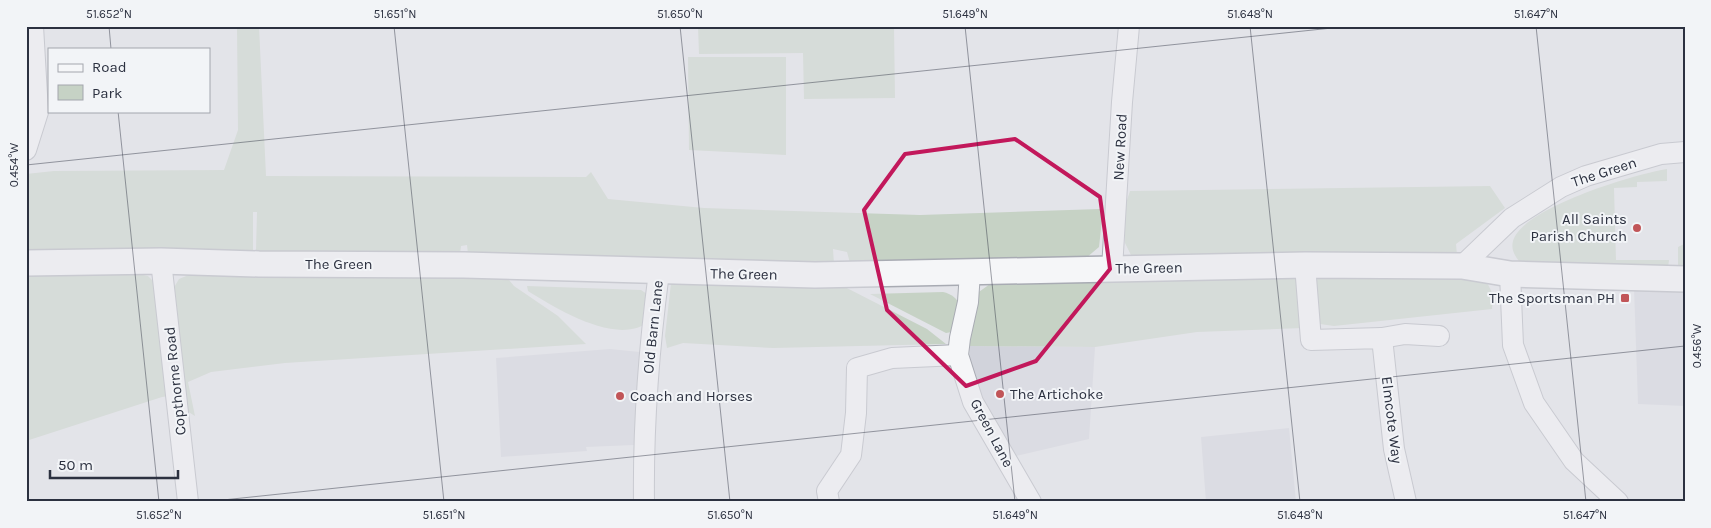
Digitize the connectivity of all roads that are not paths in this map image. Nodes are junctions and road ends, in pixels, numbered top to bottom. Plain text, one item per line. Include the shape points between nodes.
1 (33, 26) edge
2 (1129, 26) edge
3 (26, 150) edge
4 (1685, 152) edge
5 (161, 261) junction
6 (26, 263) edge
7 (1305, 265) junction
8 (1462, 266) junction
9 (1112, 269) junction
10 (659, 272) junction
11 (970, 272) junction
12 (1510, 274) junction
13 (1685, 279) edge
14 (1439, 336) dead end
15 (1382, 338) junction
16 (958, 355) junction
17 (188, 502) edge
18 (644, 502) edge
19 (829, 502) edge
20 (1031, 502) edge
21 (1406, 502) edge
22 (1618, 502) edge

1 - 3 street via 38,112
2 - 9 street, New Road
4 - 8 street, The Green via 1661,154 1560,187 1512,218
5 - 6 street, The Green
5 - 10 street, The Green via 464,265
5 - 17 street, Copthorne Road
7 - 8 street, The Green
7 - 9 street, The Green
7 - 15 street via 1311,340
8 - 12 street, The Green
9 - 11 street, The Green
10 - 11 street, The Green via 815,275
10 - 18 street, Old Barn Lane via 643,451
11 - 16 street, Green Lane
12 - 13 street, The Green
12 - 22 street via 1514,345 1534,403 1574,461
14 - 15 street via 1405,334
15 - 21 street, Elmcote Way via 1394,449
16 - 19 street via 892,358 857,368 851,455 827,491
16 - 20 street, Green Lane via 973,402

